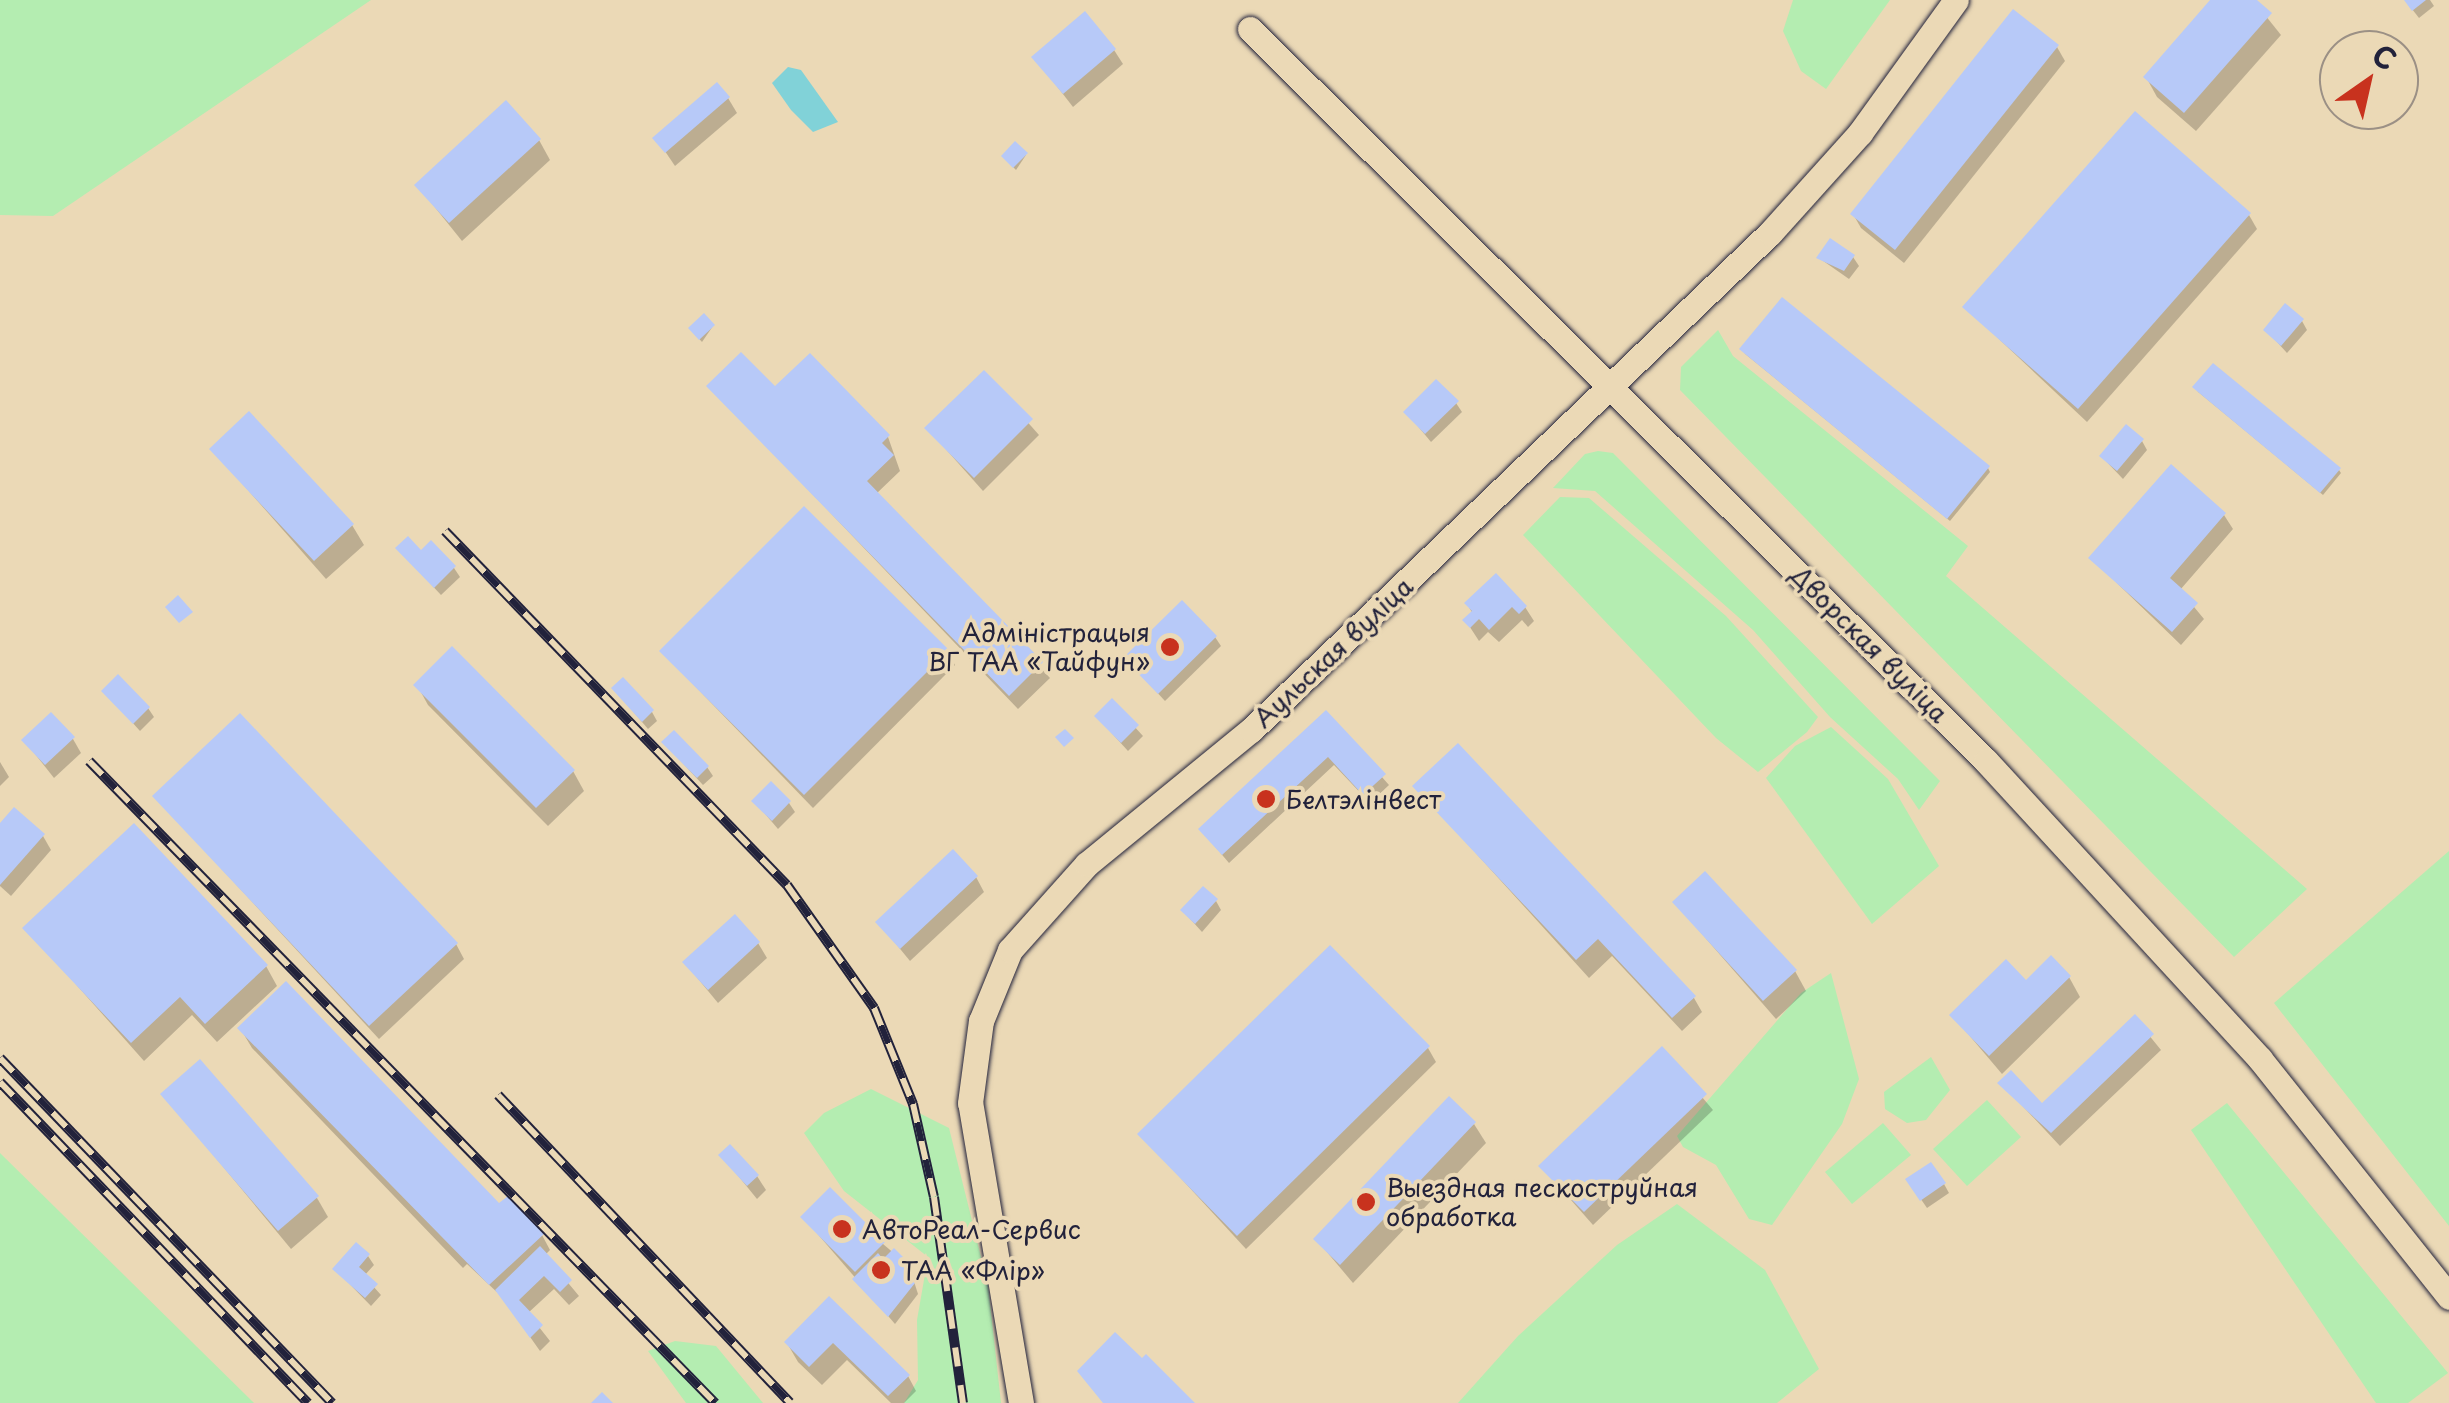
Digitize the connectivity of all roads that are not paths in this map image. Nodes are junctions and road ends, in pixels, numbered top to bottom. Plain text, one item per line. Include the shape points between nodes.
1 (1956, 0) edge
2 (1250, 29) dead end
3 (1616, 386) junction
4 (2449, 1297) edge
5 (1021, 1403) edge

1 - 3 street, Аульская вуліца via 1860,133
2 - 3 street, Дворская вуліца
3 - 4 street, Дворская вуліца via 1986,761 2193,984
3 - 5 street, Аульская вуліца via 1251,730 1087,864 1010,950 981,1021 970,1103

